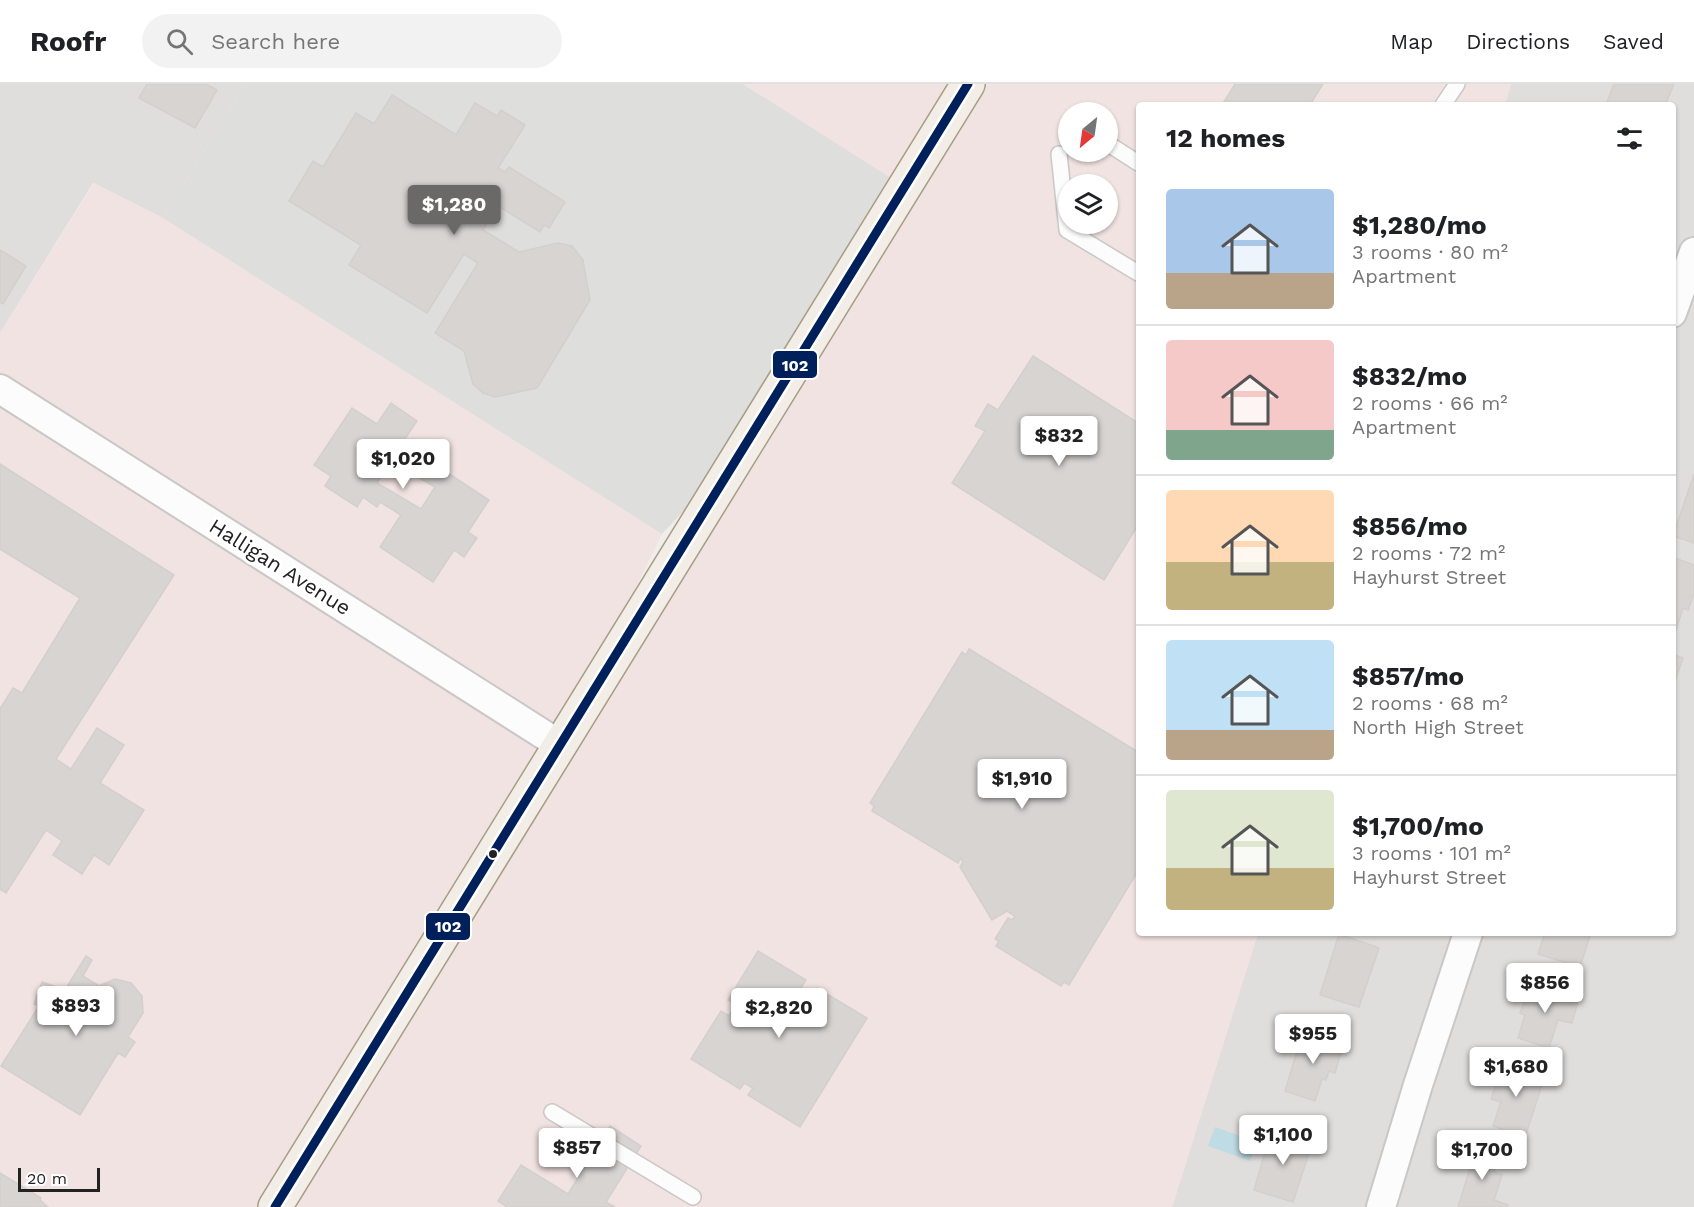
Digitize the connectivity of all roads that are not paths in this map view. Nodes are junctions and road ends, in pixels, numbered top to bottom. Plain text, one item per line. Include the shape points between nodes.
1 (968, 84) edge
2 (1457, 84) edge
3 (1445, 102) edge
4 (1118, 150) edge
5 (1060, 162) edge
6 (1136, 162) edge
7 (1694, 252) edge
8 (1136, 272) edge
9 (1676, 302) edge
10 (0, 389) edge
11 (560, 746) junction
12 (1467, 936) edge
13 (552, 1112) dead end
14 (693, 1197) dead end
15 (275, 1207) edge
16 (1381, 1207) edge

1 - 11 main road
2 - 3 lane
4 - 6 lane
5 - 8 lane via 1068,230
7 - 9 street
10 - 11 street, Halligan Avenue
11 - 15 main road
12 - 16 street
13 - 14 lane

